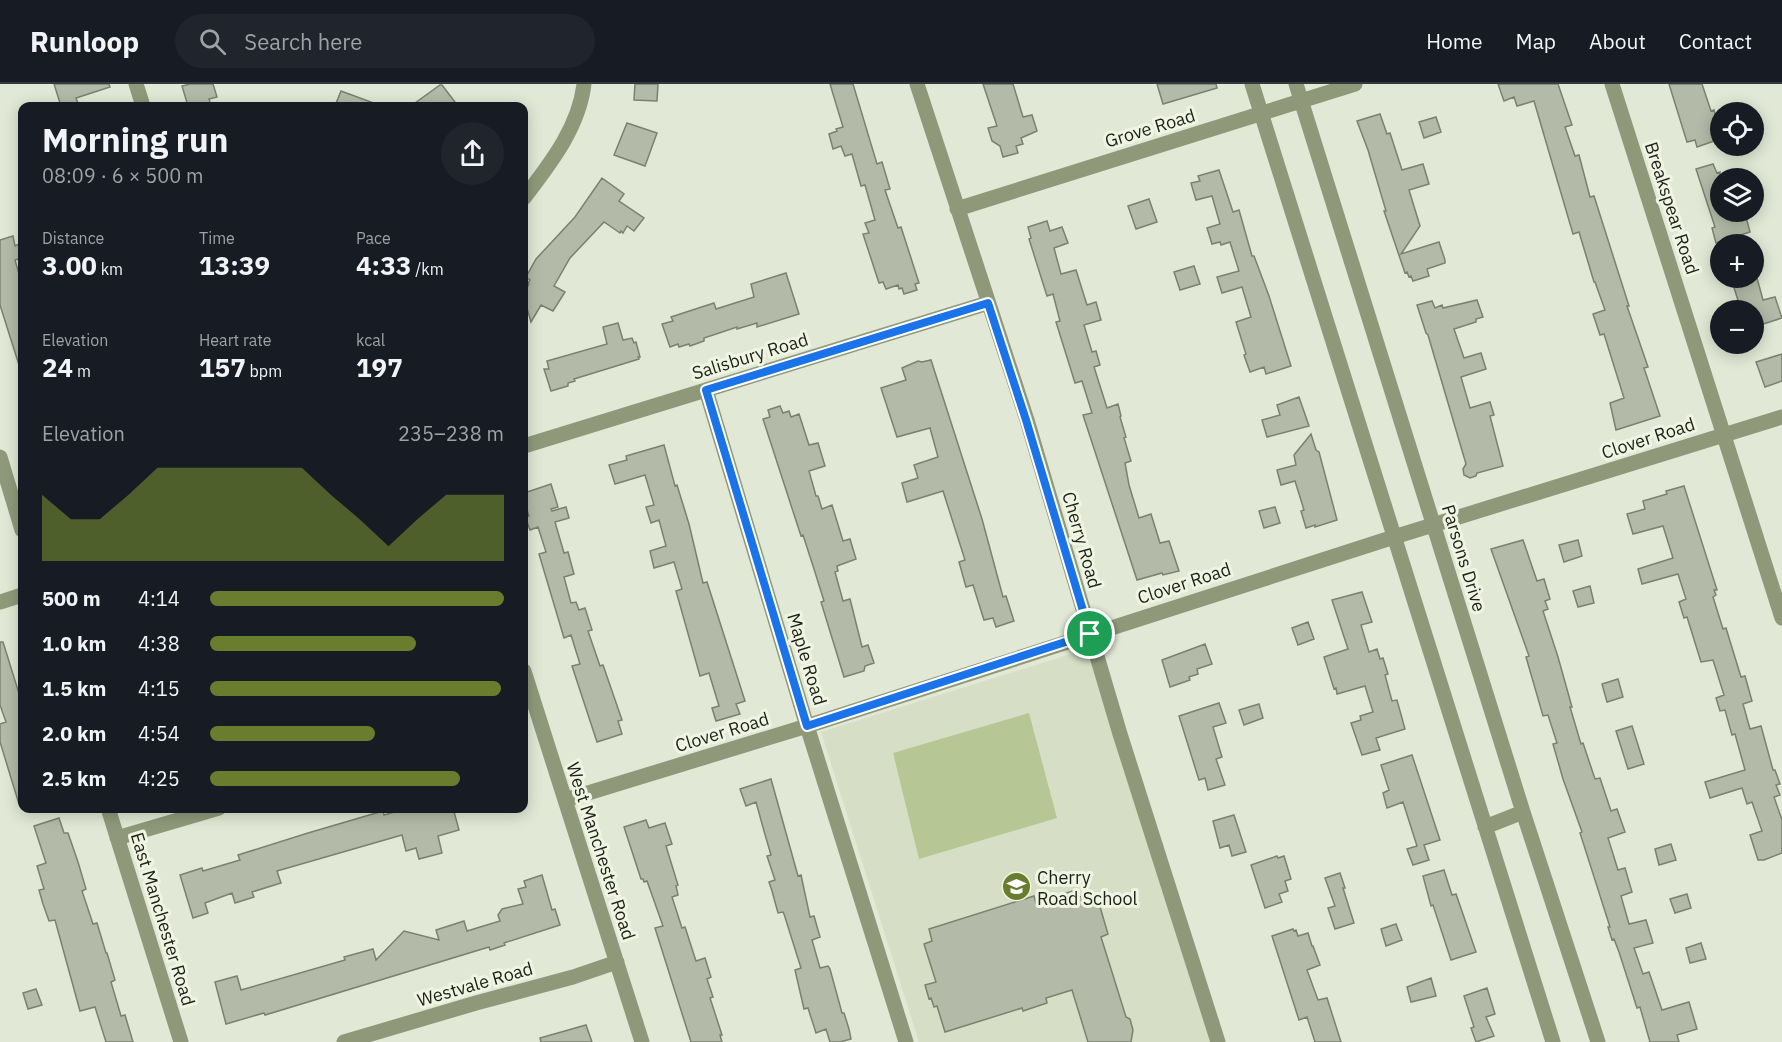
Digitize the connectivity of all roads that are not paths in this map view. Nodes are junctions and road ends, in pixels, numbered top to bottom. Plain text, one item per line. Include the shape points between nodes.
1 (136, 84) edge
2 (584, 84) edge
3 (917, 84) edge
4 (1252, 84) edge
5 (1296, 84) edge
6 (1355, 84) edge
7 (1612, 84) edge
8 (1301, 101) junction
9 (142, 102) edge
10 (1261, 113) junction
11 (528, 193) edge
12 (957, 208) junction
13 (988, 303) junction
14 (706, 390) junction
15 (1782, 417) edge
16 (1723, 434) junction
17 (528, 445) edge
18 (0, 457) edge
19 (18, 517) edge
20 (1433, 525) junction
21 (1394, 537) junction
22 (18, 596) edge
23 (0, 602) edge
24 (1782, 618) edge
25 (1090, 634) junction
26 (530, 712) edge
27 (807, 726) junction
28 (565, 800) junction
29 (1523, 812) junction
30 (110, 813) edge
31 (202, 813) edge
32 (1485, 827) junction
33 (117, 838) junction
34 (616, 962) junction
35 (181, 1042) edge
36 (344, 1042) edge
37 (642, 1042) edge
38 (906, 1042) edge
39 (1218, 1042) edge
40 (1553, 1042) edge
41 (1598, 1042) edge

1 - 9 street
2 - 11 street via 572,127
3 - 12 street, Cherry Road
4 - 10 street
5 - 8 street, Parsons Drive
6 - 8 street, Grove Road
7 - 16 street, Breakspear Road
8 - 10 street, Grove Road
8 - 20 street, Parsons Drive
10 - 12 street, Grove Road
10 - 21 street
12 - 13 street, Cherry Road
13 - 14 street, Salisbury Road
13 - 25 street, Cherry Road
14 - 17 street, Salisbury Road
14 - 27 street, Maple Road
15 - 16 street, Clover Road
16 - 20 street, Clover Road
16 - 24 street, Breakspear Road
18 - 19 street
20 - 21 street, Clover Road
20 - 29 street, Parsons Drive
21 - 25 street, Clover Road
21 - 32 street
22 - 23 street
25 - 27 street, Clover Road
25 - 39 street, Cherry Road
26 - 28 street, West Manchester Road
27 - 28 street, Clover Road
27 - 38 street, Maple Road
28 - 34 street, West Manchester Road
29 - 32 street
29 - 41 street, Parsons Drive
30 - 33 street, East Manchester Road
31 - 33 street
32 - 40 street
33 - 35 street, East Manchester Road
34 - 36 street, Westvale Road
34 - 37 street, West Manchester Road

